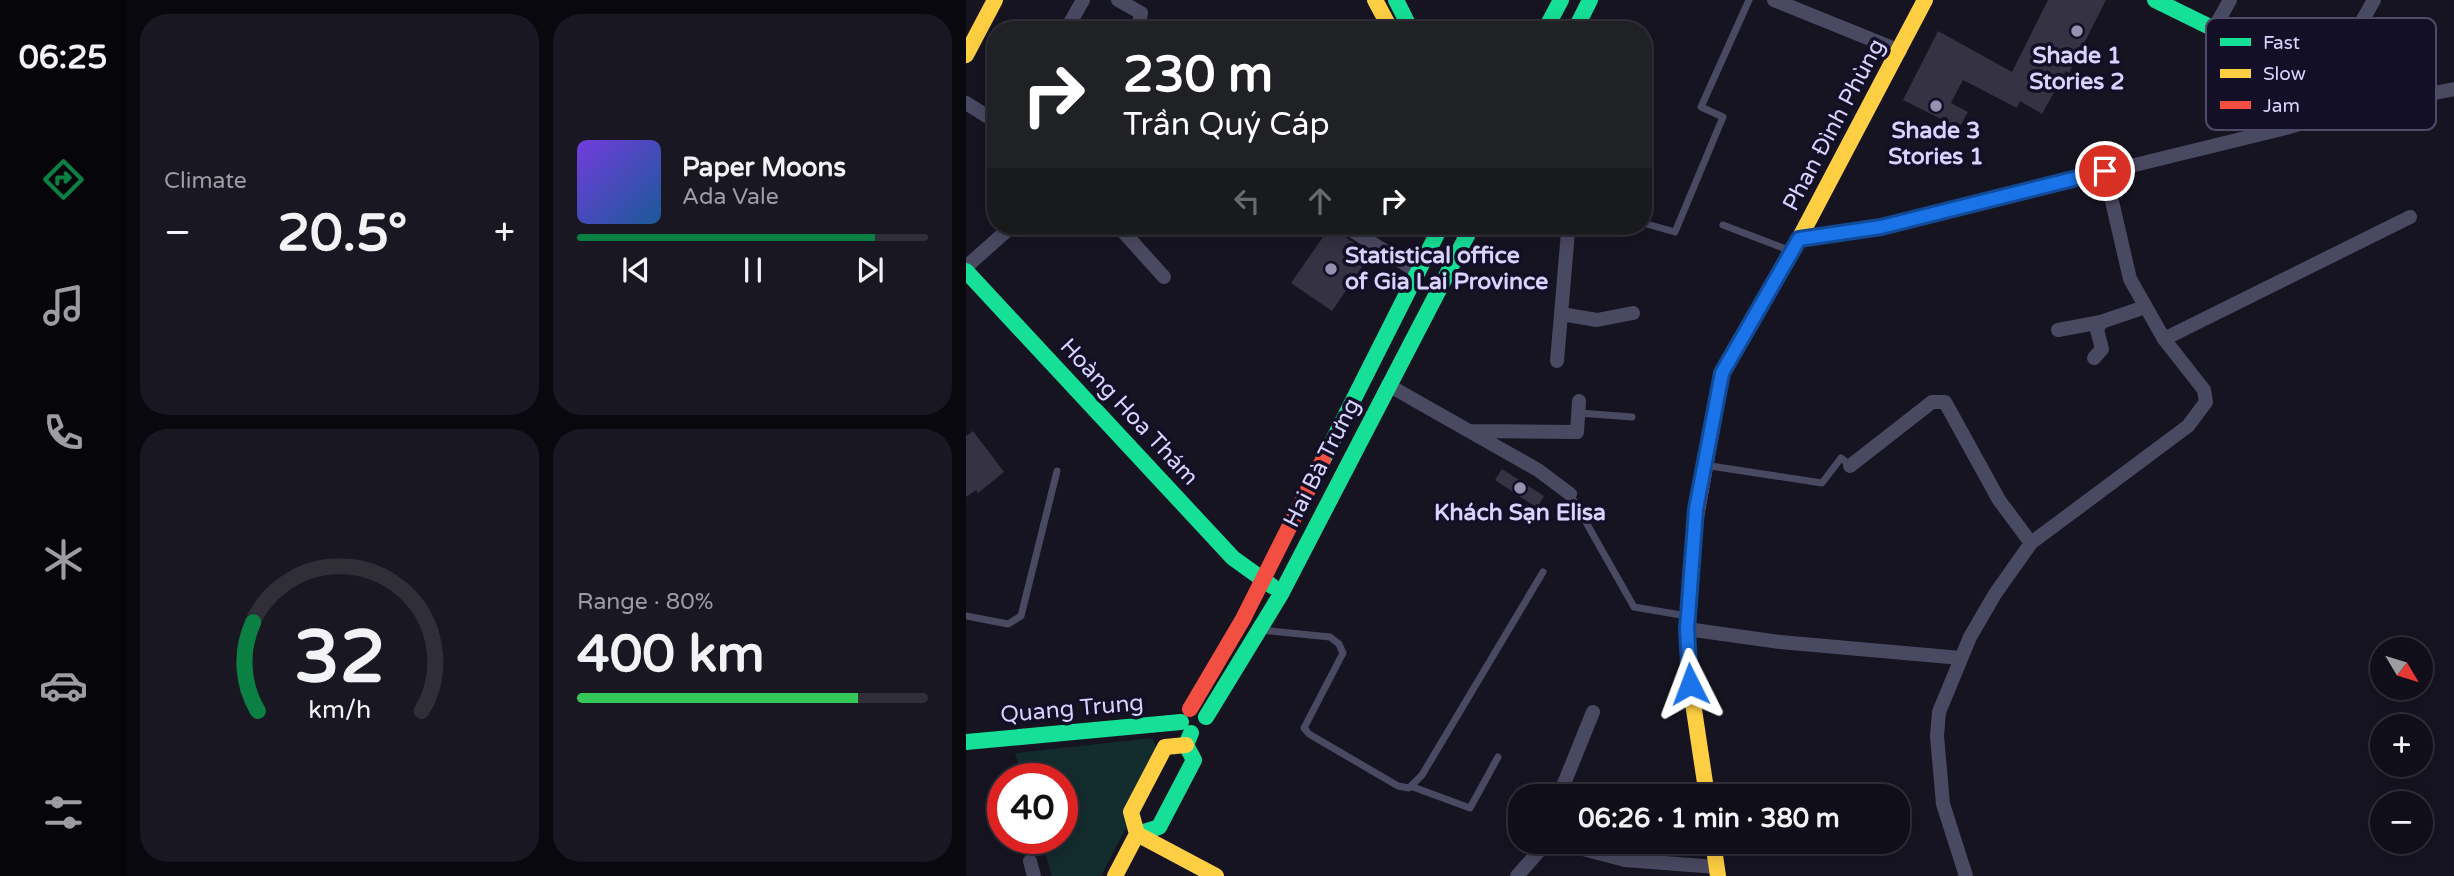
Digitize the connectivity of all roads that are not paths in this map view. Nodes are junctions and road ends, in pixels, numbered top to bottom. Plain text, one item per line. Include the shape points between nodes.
1 (995, 0) edge
2 (1083, 0) edge
3 (1118, 0) edge
4 (1376, 0) edge
5 (1396, 0) edge
6 (1561, 0) edge
7 (1590, 0) edge
8 (1749, 0) edge
9 (1774, 0) edge
10 (1926, 0) edge
11 (2155, 0) edge
12 (2230, 0) edge
13 (2374, 0) edge
14 (2220, 18) edge
15 (2364, 18) edge
16 (1071, 21) edge
17 (1139, 21) edge
18 (1386, 21) edge
19 (1406, 21) edge
20 (1550, 21) edge
21 (1580, 21) edge
22 (2206, 26) edge
23 (1900, 51) junction
24 (966, 55) edge
25 (2454, 89) edge
26 (2436, 93) edge
27 (966, 103) edge
28 (987, 116) edge
29 (2267, 130) edge
30 (2105, 171) junction
31 (2410, 217) dead end
32 (1723, 225) dead end
33 (1652, 226) edge
34 (1002, 235) edge
35 (1126, 235) edge
36 (1359, 235) edge
37 (1436, 235) edge
38 (1467, 235) edge
39 (1567, 235) edge
40 (1796, 245) junction
41 (966, 269) edge
42 (1418, 272) junction
43 (1164, 277) dead end
44 (2145, 307) junction
45 (1633, 313) dead end
46 (1561, 314) junction
47 (2101, 322) junction
48 (2058, 330) dead end
49 (2164, 338) junction
50 (2094, 358) dead end
51 (1557, 361) dead end
52 (1388, 385) junction
53 (1579, 407) joint
54 (1632, 417) dead end
55 (1467, 431) junction
56 (1704, 465) junction
57 (1850, 466) joint
58 (1057, 471) dead end
59 (1570, 494) joint
60 (2031, 543) junction
61 (1543, 572) dead end
62 (1263, 579) junction
63 (1281, 594) junction
64 (966, 616) edge
65 (1243, 619) junction
66 (1687, 623) junction
67 (1260, 630) junction
68 (1961, 658) junction
69 (1593, 712) dead end
70 (1187, 727) junction
71 (966, 742) edge
72 (1498, 757) dead end
73 (1564, 784) edge
74 (1705, 784) edge
75 (1413, 787) junction
76 (1137, 834) junction
77 (1536, 854) edge
78 (1602, 854) edge
79 (1715, 854) edge
80 (1030, 862) dead end
81 (1718, 872) edge
82 (1034, 876) edge
83 (1115, 876) edge
84 (1216, 876) edge
85 (1517, 876) edge
86 (1966, 876) edge

1 - 24 street
2 - 16 street
3 - 17 street via 1140,13
4 - 18 street
5 - 19 street
6 - 20 street
7 - 21 street
8 - 33 lane via 1701,107 1723,117 1675,232
9 - 23 street
10 - 23 street, Phan Đình Phùng
11 - 22 street
12 - 14 street
13 - 15 street
23 - 40 street, Phan Đình Phùng
25 - 26 street
27 - 28 street
29 - 30 street
30 - 40 street
30 - 44 street via 2130,279
31 - 49 street
32 - 40 lane
34 - 41 street
35 - 43 street
36 - 42 street
37 - 42 street
38 - 52 street, Hai Bà Trưng
39 - 46 street
40 - 56 street, Phan Đình Phùng via 1722,373
41 - 62 street, Hoàng Hoa Thám via 1233,558
42 - 62 street
44 - 47 street
44 - 49 street
45 - 46 street via 1597,320
46 - 51 street
47 - 48 street
47 - 50 street via 2097,330 2102,349
49 - 60 street via 2204,390 2204,407 2188,425
52 - 55 street
52 - 63 street, Hai Bà Trưng
53 - 54 lane
53 - 55 street via 1577,432
55 - 59 street
56 - 57 lane via 1822,483 1841,458
56 - 66 street, Phan Đình Phùng
57 - 60 street via 1932,402 1945,402 1999,500
58 - 64 lane via 1021,616 1008,624
59 - 66 lane via 1634,607
60 - 68 street via 1995,594
61 - 75 lane
62 - 63 street, Hoàng Hoa Thám
62 - 65 street
63 - 67 street, Hai Bà Trưng
65 - 67 street
65 - 70 street
66 - 68 street via 1780,642
66 - 74 street, Phan Đình Phùng via 1690,684
67 - 70 street, Hai Bà Trưng via 1206,717 1205,728
67 - 75 lane via 1330,637 1339,644 1343,653 1304,728 1398,786
68 - 86 street via 1940,712 1937,736 1943,804
69 - 73 street
70 - 71 street, Quang Trung
70 - 76 street via 1165,747 1131,812
70 - 76 street via 1194,760 1159,827
72 - 75 lane via 1470,808
76 - 83 street
76 - 84 street
77 - 85 street
78 - 81 street
79 - 81 street
80 - 82 street

